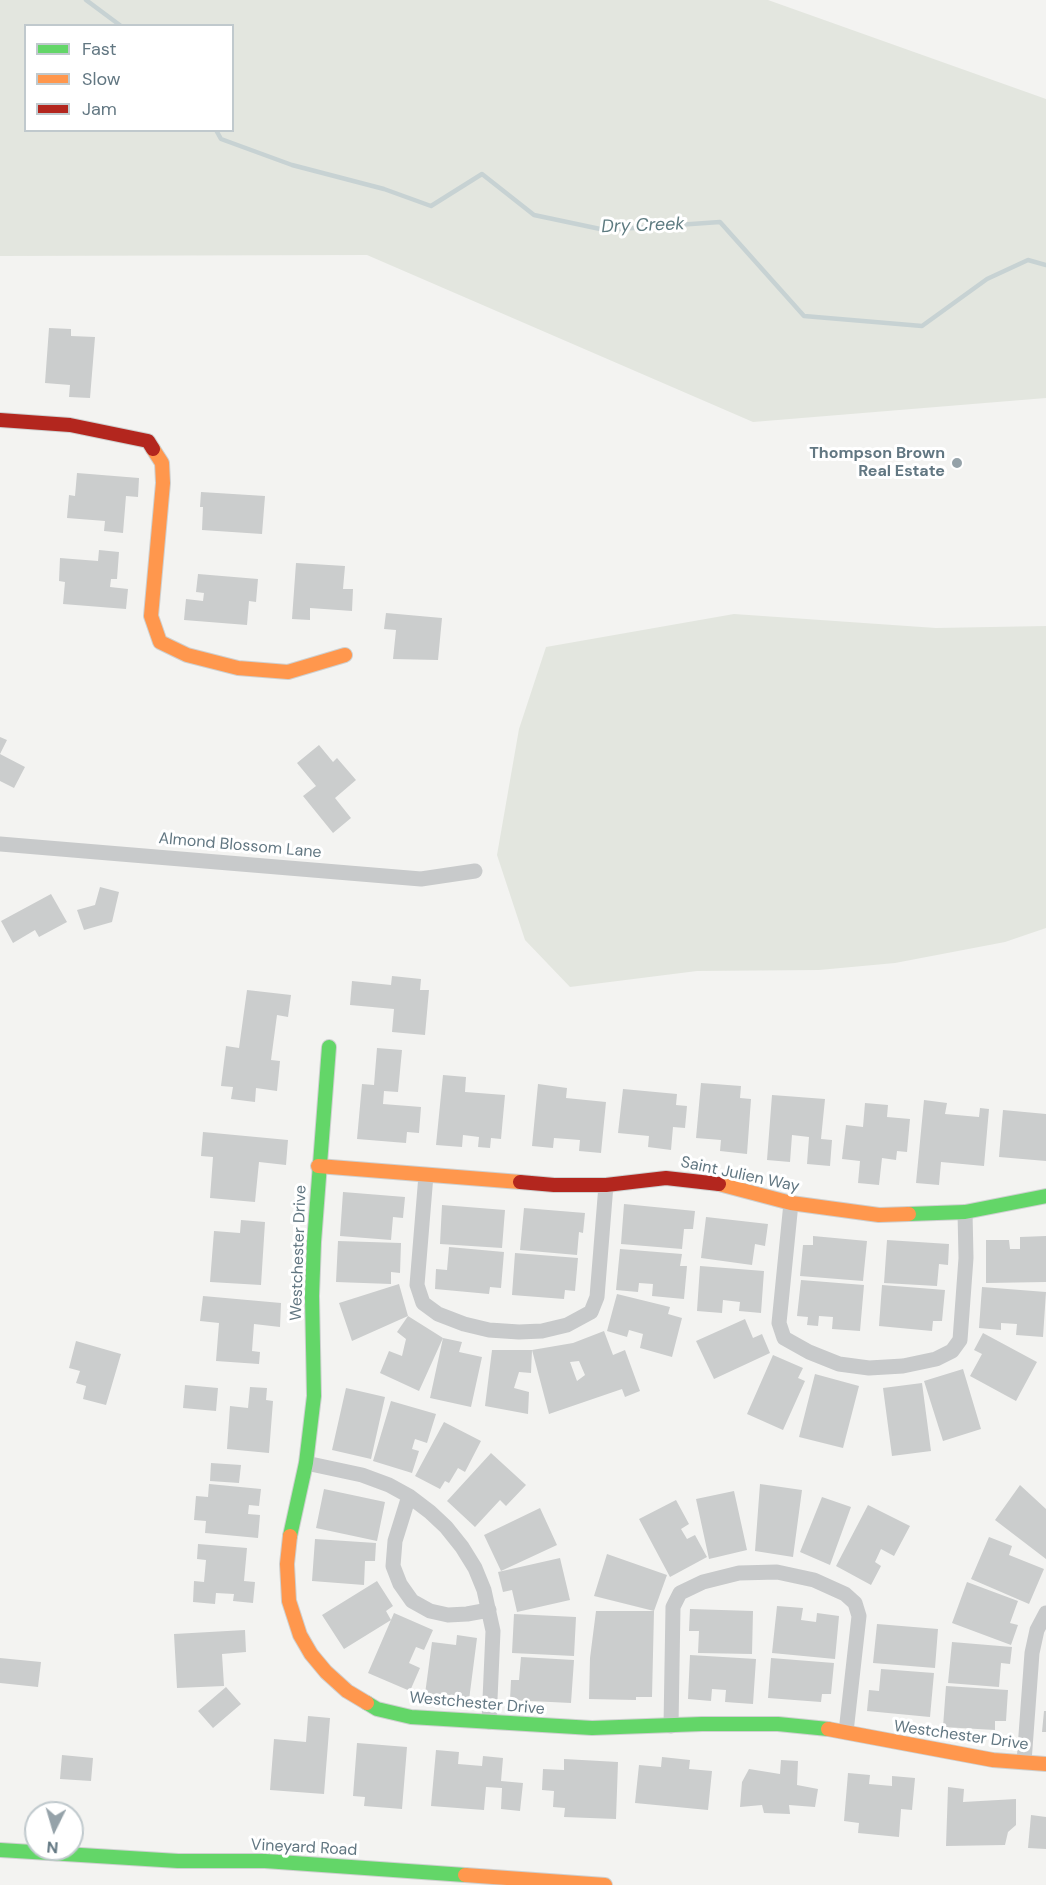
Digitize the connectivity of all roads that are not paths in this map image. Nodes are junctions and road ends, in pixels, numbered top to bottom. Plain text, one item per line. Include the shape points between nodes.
1 (0, 420) edge
2 (345, 655) dead end
3 (0, 843) edge
4 (476, 871) dead end
5 (329, 1047) dead end
6 (318, 1166) junction
7 (426, 1175) junction
8 (606, 1185) junction
9 (1046, 1196) edge
10 (791, 1203) junction
11 (965, 1212) junction
12 (306, 1463) junction
13 (410, 1496) junction
14 (489, 1610) junction
15 (1046, 1613) edge
16 (489, 1722) junction
17 (671, 1726) junction
18 (846, 1732) junction
19 (1024, 1762) junction
20 (1046, 1764) edge
21 (0, 1851) edge
22 (605, 1885) edge

1 - 2 street via 70,425 148,441 162,463 151,616 160,642 187,655 238,668 288,672
3 - 4 street, Almond Blossom Lane via 420,879
5 - 6 street, Westchester Drive
6 - 7 street, Saint Julien Way
6 - 12 street, Westchester Drive via 312,1296 314,1396
7 - 8 street, Saint Julien Way
7 - 8 street via 417,1285 423,1303 464,1324 519,1332 567,1325 591,1312 597,1297
8 - 10 street, Saint Julien Way via 666,1178 713,1183
9 - 11 street, Saint Julien Way
10 - 11 street, Saint Julien Way via 879,1215
10 - 11 street via 779,1323 784,1338 839,1364 869,1368 936,1359 952,1351 960,1340
12 - 13 street via 362,1475
12 - 16 street, Westchester Drive via 291,1526 287,1564 289,1601 311,1654 347,1691 377,1709 411,1717
13 - 14 street via 462,1546 475,1568
13 - 14 street via 395,1541 393,1566 400,1584 412,1601 430,1611 448,1615
14 - 16 street via 493,1653
15 - 19 street via 1032,1653
16 - 17 street, Westchester Drive via 592,1728
17 - 18 street, Westchester Drive via 778,1725
17 - 18 street via 673,1607 680,1593 703,1582 739,1573 777,1572 814,1580 855,1603 859,1616
18 - 19 street, Westchester Drive via 993,1760
19 - 20 street, Westchester Drive
21 - 22 street, Vineyard Road via 265,1862

